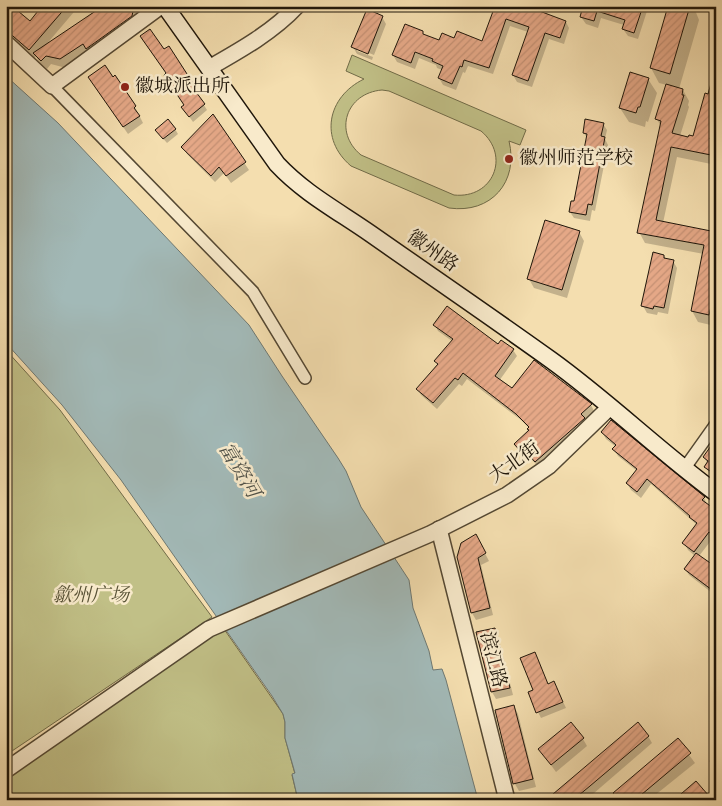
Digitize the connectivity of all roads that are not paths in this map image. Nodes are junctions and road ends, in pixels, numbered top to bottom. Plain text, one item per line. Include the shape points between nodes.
1 (163, 6) edge
2 (297, 6) edge
3 (6, 43) edge
4 (209, 68) junction
5 (52, 86) junction
6 (305, 378) dead end
7 (610, 407) junction
8 (716, 424) edge
9 (684, 469) junction
10 (716, 493) edge
11 (435, 532) junction
12 (6, 770) edge
13 (507, 800) edge

1 - 4 main road, 徽州路
1 - 5 street
2 - 4 street via 250,43
3 - 5 street
4 - 7 main road, 徽州路 via 277,164 300,187 544,355
5 - 6 street via 253,292
7 - 9 main road, 徽州路
7 - 11 street, 大北街 via 549,466 524,484
8 - 9 street
9 - 10 main road, 徽州路
11 - 12 street, 大北街 via 209,629
11 - 13 street, 滨江路

